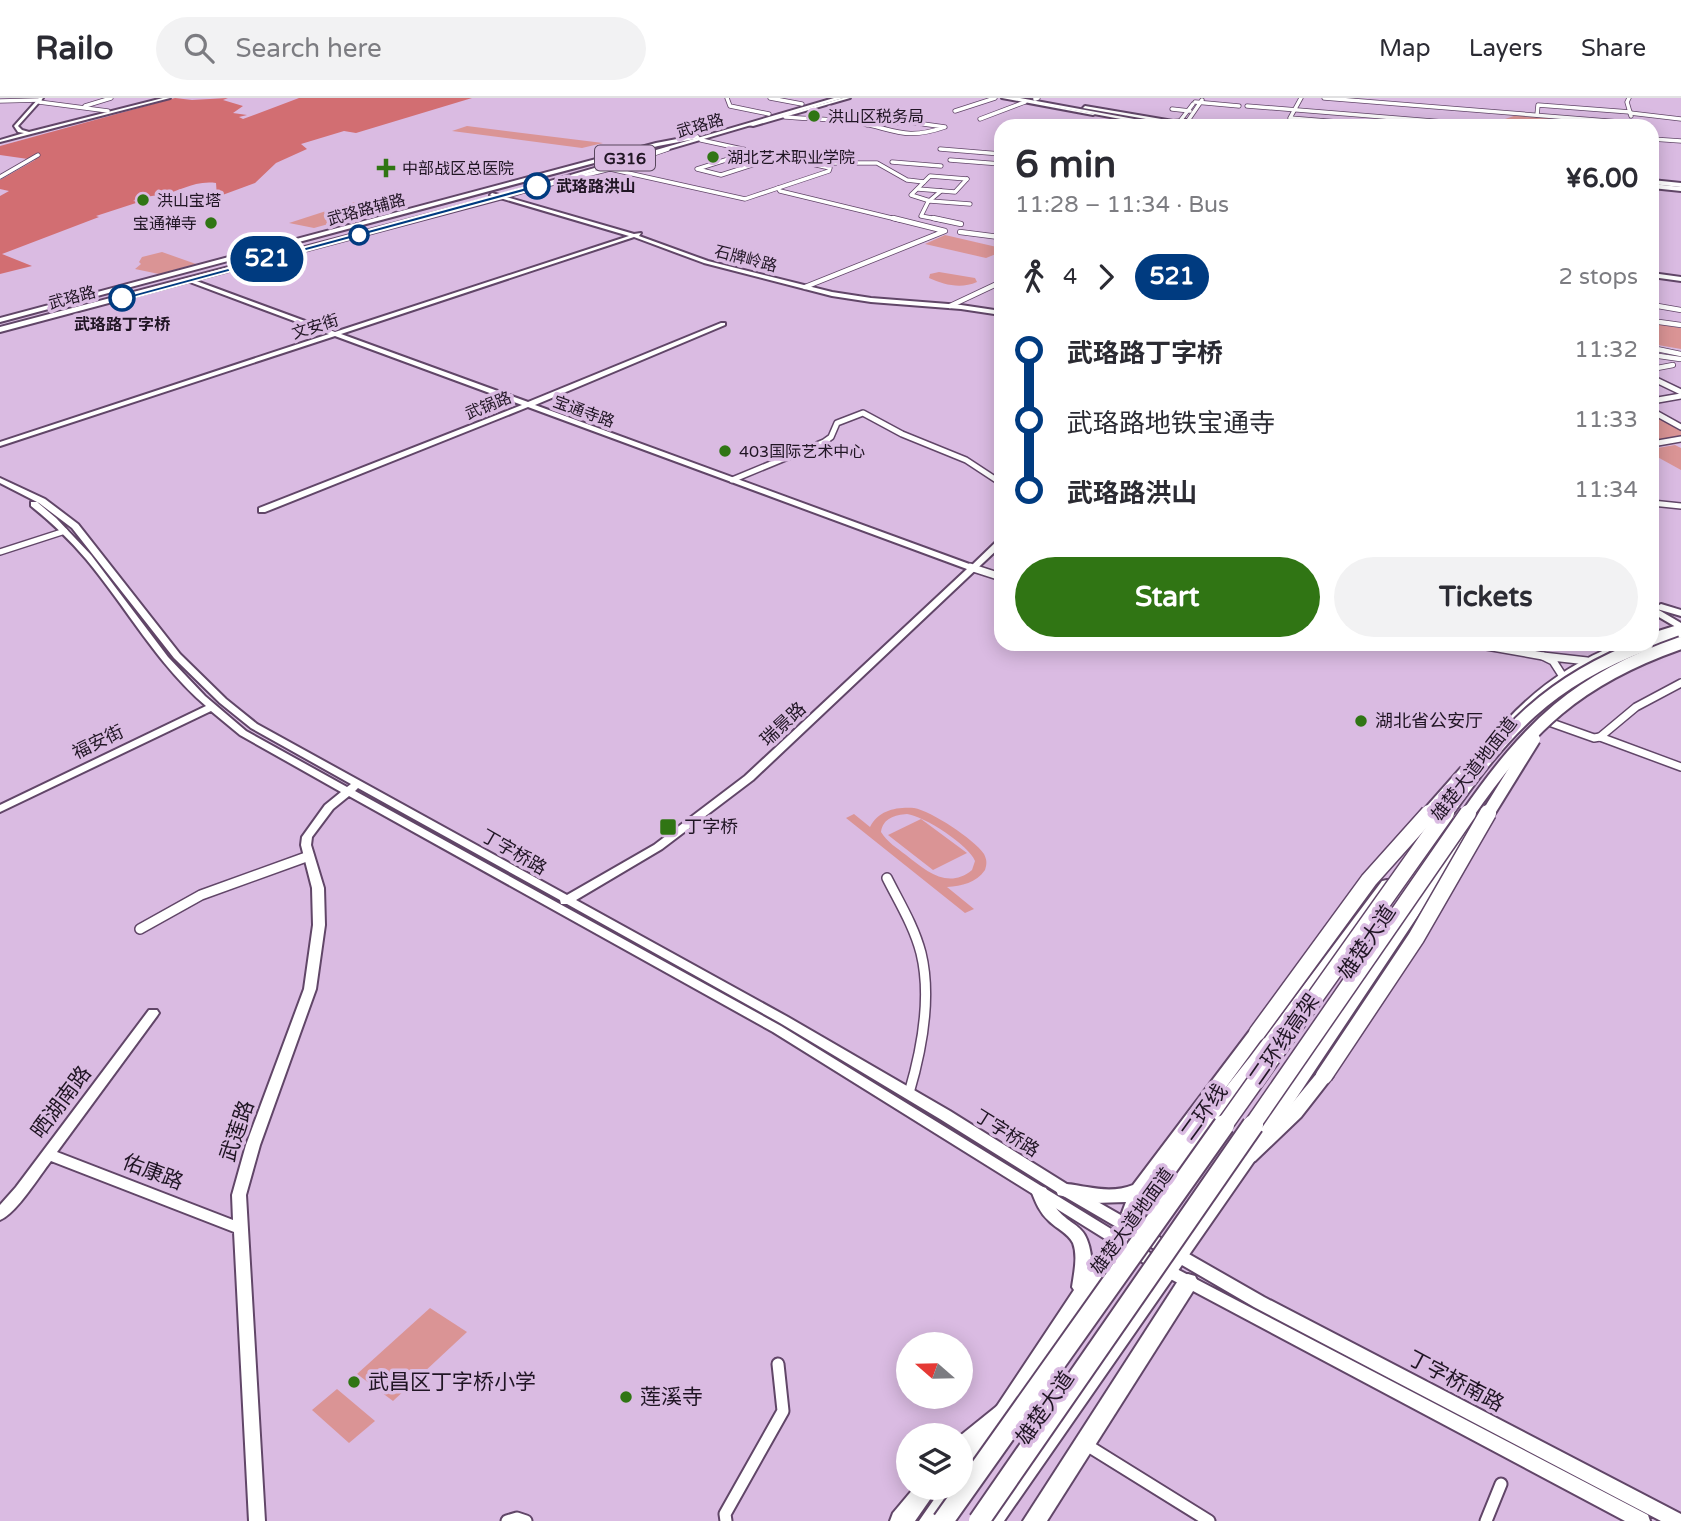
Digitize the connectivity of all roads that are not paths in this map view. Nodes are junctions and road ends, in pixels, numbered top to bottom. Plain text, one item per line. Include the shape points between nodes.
1 (111, 98) edge
2 (166, 98) edge
3 (727, 98) edge
4 (770, 98) edge
5 (823, 98) edge
6 (832, 98) edge
7 (840, 98) edge
8 (848, 98) edge
9 (995, 98) edge
10 (1004, 98) edge
11 (1011, 98) edge
12 (1204, 98) edge
13 (1301, 98) edge
14 (1324, 98) edge
15 (1330, 98) edge
16 (1629, 98) edge
17 (1030, 99) edge
18 (1357, 99) edge
19 (40, 100) edge
20 (0, 101) edge
21 (1198, 101) edge
22 (1061, 103) joint
23 (802, 104) junction
24 (1239, 106) dead end
25 (1247, 106) dead end
26 (82, 107) junction
27 (1172, 109) dead end
28 (1294, 110) junction
29 (108, 111) junction
30 (954, 111) dead end
31 (1188, 111) junction
32 (1194, 111) junction
33 (1489, 111) junction
34 (1630, 113) junction
35 (769, 114) junction
36 (1351, 115) junction
37 (1537, 115) junction
38 (785, 117) junction
39 (980, 119) dead end
40 (1137, 119) edge
41 (1139, 119) edge
42 (1185, 119) edge
43 (1186, 119) edge
44 (1301, 119) edge
45 (1349, 119) edge
46 (1411, 119) edge
47 (1488, 119) edge
48 (1580, 119) edge
49 (1632, 119) edge
50 (1681, 119) edge
51 (751, 123) junction
52 (867, 125) junction
53 (16, 129) junction
54 (31, 134) junction
55 (699, 138) junction
56 (1659, 139) edge
57 (0, 140) edge
58 (1681, 141) edge
59 (668, 149) junction
60 (940, 149) dead end
61 (753, 151) junction
62 (960, 151) junction
63 (994, 154) edge
64 (38, 155) dead end
65 (776, 157) junction
66 (593, 162) junction
67 (892, 162) dead end
68 (808, 163) junction
69 (993, 164) edge
70 (610, 169) junction
71 (574, 172) junction
72 (588, 175) junction
73 (930, 176) junction
74 (0, 177) edge
75 (559, 180) junction
76 (924, 182) junction
77 (1659, 186) edge
78 (778, 188) junction
79 (1681, 188) edge
80 (918, 189) junction
81 (941, 191) junction
82 (516, 192) junction
83 (499, 195) junction
84 (930, 201) junction
85 (949, 202) junction
86 (971, 204) dead end
87 (940, 220) junction
88 (961, 224) dead end
89 (960, 232) dead end
90 (634, 234) junction
91 (994, 236) edge
92 (1659, 276) edge
93 (1681, 279) edge
94 (188, 280) junction
95 (994, 285) edge
96 (807, 286) junction
97 (952, 305) junction
98 (1659, 306) edge
99 (1681, 310) edge
100 (994, 311) edge
101 (0, 320) edge
102 (1659, 322) edge
103 (723, 324) dead end
104 (1681, 326) edge
105 (0, 328) edge
106 (332, 333) junction
107 (1659, 350) edge
108 (1659, 355) edge
109 (1681, 356) edge
110 (1673, 365) dead end
111 (1659, 368) edge
112 (1659, 382) edge
113 (1681, 394) edge
114 (1659, 399) edge
115 (527, 405) junction
116 (1659, 415) edge
117 (1681, 427) edge
118 (1680, 440) edge
119 (0, 442) edge
120 (1659, 443) edge
121 (994, 477) edge
122 (0, 480) edge
123 (732, 480) junction
124 (0, 486) edge
125 (1659, 504) edge
126 (1681, 506) edge
127 (262, 510) dead end
128 (65, 531) junction
129 (994, 548) edge
130 (0, 552) edge
131 (970, 568) junction
132 (994, 575) edge
133 (1659, 607) edge
134 (1659, 608) edge
135 (1659, 609) edge
136 (1681, 613) edge
137 (1681, 619) edge
138 (1681, 627) edge
139 (1681, 633) edge
140 (1659, 634) edge
141 (1659, 640) edge
142 (1681, 646) edge
143 (1515, 651) edge
144 (1611, 651) edge
145 (1629, 651) edge
146 (1543, 656) junction
147 (1587, 661) junction
148 (1562, 675) junction
149 (1681, 683) edge
150 (212, 707) junction
151 (1549, 722) junction
152 (1600, 737) junction
153 (1485, 758) junction
154 (1681, 767) edge
155 (353, 787) junction
156 (0, 809) edge
157 (309, 856) junction
158 (887, 878) dead end
159 (565, 901) junction
160 (140, 929) dead end
161 (153, 1013) dead end
162 (909, 1093) junction
163 (48, 1154) junction
164 (1249, 1156) junction
165 (1065, 1190) junction
166 (1140, 1190) junction
167 (1040, 1194) junction
168 (0, 1214) edge
169 (242, 1229) junction
170 (1121, 1233) junction
171 (1179, 1256) junction
172 (1168, 1271) junction
173 (1188, 1282) junction
174 (1079, 1293) junction
175 (1255, 1310) junction
176 (778, 1364) dead end
177 (1005, 1413) junction
178 (973, 1438) edge
179 (1083, 1443) junction
180 (973, 1459) edge
181 (1500, 1485) dead end
182 (918, 1500) edge
183 (944, 1500) edge
184 (1034, 1520) edge
185 (257, 1521) edge
186 (507, 1521) edge
187 (526, 1521) edge
188 (726, 1521) edge
189 (901, 1521) edge
190 (929, 1521) edge
191 (943, 1521) edge
192 (979, 1521) edge
193 (992, 1521) edge
194 (1209, 1521) edge
195 (1486, 1521) edge
196 (1642, 1521) edge
197 (1678, 1521) edge

1 - 26 street
2 - 29 main road
2 - 54 main road
3 - 35 street via 728,105
4 - 23 street
5 - 23 main road
6 - 51 highway, 武珞路 / G316
7 - 51 highway, 武珞路 / G316
8 - 38 main road
9 - 30 street
10 - 17 main road
11 - 17 highway
12 - 21 street
13 - 28 street
14 - 15 street
15 - 18 street
16 - 34 street
17 - 22 main road
17 - 39 street
17 - 40 highway
18 - 33 street
18 - 36 street
19 - 20 street
19 - 26 street
19 - 53 main road
21 - 24 street
21 - 31 street
21 - 32 street
22 - 41 highway
23 - 35 main road
25 - 28 street
26 - 29 street
27 - 31 street
28 - 36 street
28 - 44 street via 1290,118
29 - 54 main road
31 - 32 street
31 - 42 street
32 - 43 street
33 - 37 street
33 - 47 street
34 - 37 street via 1538,105
34 - 49 street
34 - 50 street
35 - 51 main road
36 - 45 street
36 - 46 street
37 - 48 street
38 - 51 main road
38 - 52 street
51 - 55 highway, 武珞路 / G316
52 - 52 street via 907,135 944,127 909,122
53 - 54 main road
53 - 57 main road
54 - 57 main road
55 - 59 highway, 武珞路 / G316
55 - 61 street
55 - 66 main road, 武珞路辅路 via 668,141
55 - 71 highway, 武珞路 / G316
56 - 58 street
59 - 70 street
59 - 75 highway, 武珞路 / G316
60 - 62 street
61 - 65 street
61 - 65 street via 697,169 722,175
62 - 63 street
62 - 69 street via 950,160
64 - 74 street
65 - 68 street
66 - 71 highway
66 - 101 main road, 武珞路辅路
67 - 73 street via 941,166
68 - 76 street via 877,163 907,180
68 - 78 street via 831,169
70 - 72 street
70 - 78 street via 745,199
71 - 83 highway, 武珞路 / G316
72 - 75 highway
72 - 82 street
73 - 76 street
73 - 81 street via 967,179 955,192
75 - 82 highway, 武珞路 / G316
76 - 80 street
77 - 79 highway
78 - 96 street via 944,230
80 - 81 street
80 - 84 street via 911,195
81 - 84 street
82 - 83 highway, 武珞路 / G316
83 - 90 main road, 石牌岭路
83 - 94 highway, 武珞路 / G316
83 - 105 highway, 武珞路 / G316
84 - 85 street
84 - 87 street via 921,216
85 - 86 street
85 - 87 street
87 - 88 street
89 - 91 street
90 - 96 main road, 石牌岭路 via 706,262
90 - 106 main road, 文安街
92 - 93 main road
94 - 105 highway, 武珞路 / G316
94 - 106 main road, 宝通寺路
95 - 97 street
96 - 97 main road, 石牌岭路 via 871,300
97 - 100 main road, 石牌岭路
98 - 99 street
102 - 104 street
103 - 115 main road, 武锅路
106 - 115 main road, 宝通寺路
106 - 119 main road, 文安街
107 - 109 street
108 - 109 street
110 - 111 street
112 - 113 street
113 - 114 street
115 - 123 main road, 宝通寺路
115 - 127 main road, 武锅路
116 - 117 street
118 - 120 street
121 - 123 street via 956,454 863,413 837,422 824,442
122 - 155 main road, 丁字桥路 via 42,501 75,526 177,656 223,701 254,726
123 - 131 main road, 宝通寺路
124 - 128 main road, 丁字桥路 via 33,504
125 - 126 street
128 - 130 street
128 - 150 main road, 丁字桥路 via 165,660
129 - 131 main road, 瑞景路
131 - 132 street
131 - 159 main road, 瑞景路 via 749,778 658,847
133 - 136 main road
134 - 137 main road
135 - 138 main road
138 - 140 main road
139 - 141 highway
142 - 151 main road, 雄楚大道 via 1595,686
142 - 164 highway, bridge via 1596,685 1556,715 1534,739 1416,938 1324,1076
142 - 192 highway, 二环线高架, bridge via 1620,666 1586,685 1541,719 1500,767
143 - 146 street
144 - 147 main road, 雄楚大道地面道
145 - 153 highway, 二环线, bridge via 1559,687
146 - 147 street
146 - 148 street via 1553,661
147 - 148 main road, 雄楚大道地面道
148 - 170 main road, 雄楚大道地面道 via 1522,708 1493,744
149 - 152 street via 1636,707
150 - 155 main road, 丁字桥路 via 243,733
150 - 156 main road, 福安街
151 - 152 street
151 - 164 main road, 雄楚大道 via 1460,841
152 - 154 street
153 - 166 highway, bridge via 1464,774 1369,880
153 - 191 highway, 二环线, bridge
155 - 157 main road, 武莲路 via 329,807 307,837
155 - 159 main road, 丁字桥路
155 - 167 main road, 丁字桥路 via 777,1029
157 - 160 street via 201,895
157 - 169 main road, 武莲路 via 318,888 319,925 312,979 243,1178 239,1195
158 - 162 street via 922,956 919,1065
159 - 162 main road, 丁字桥路
161 - 163 main road, 晒湖南路
162 - 165 main road, 丁字桥路
163 - 168 main road, 晒湖南路
163 - 169 main road, 佑康路
164 - 171 main road, 雄楚大道
165 - 166 highway via 1105,1198
165 - 170 main road, 丁字桥路
166 - 170 highway
167 - 170 main road, 丁字桥路
167 - 174 main road via 1044,1207 1072,1227 1082,1243 1085,1259
169 - 185 main road, 武莲路
170 - 171 main road, 丁字桥南路
170 - 172 main road, 丁字桥南路
170 - 174 main road, 雄楚大道地面道
171 - 172 main road, 雄楚大道
171 - 175 main road, 丁字桥南路
172 - 173 main road, 丁字桥南路
172 - 193 main road, 雄楚大道
173 - 175 main road, 丁字桥南路
173 - 179 highway
174 - 177 main road, 雄楚大道地面道
175 - 196 main road, 丁字桥南路
175 - 197 main road, 丁字桥南路
176 - 188 street via 783,1411 724,1514
177 - 178 highway
177 - 180 main road, 雄楚大道地面道
179 - 184 highway
179 - 194 street
181 - 195 street
182 - 189 highway
183 - 190 main road
186 - 187 street

